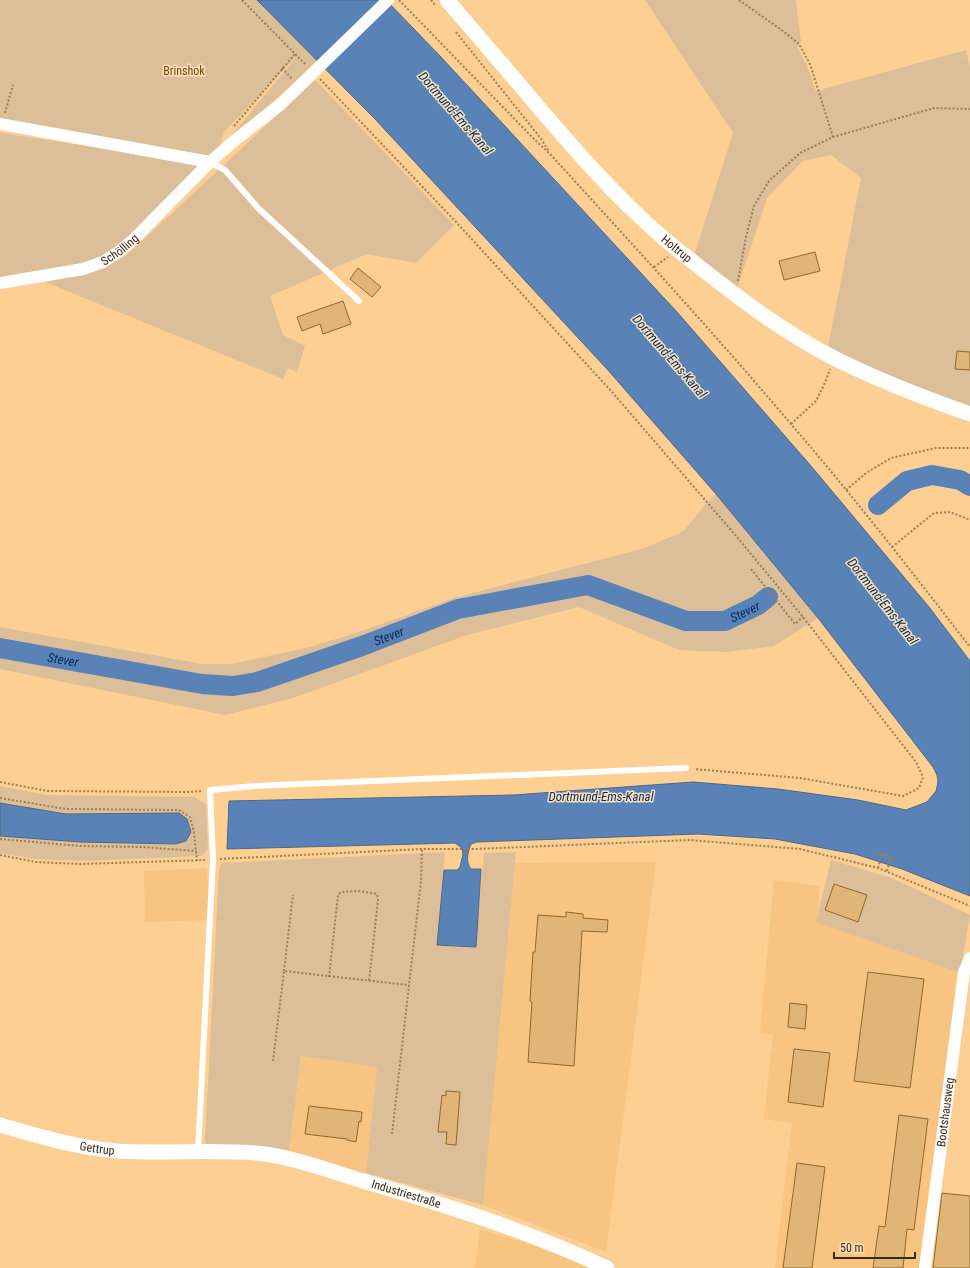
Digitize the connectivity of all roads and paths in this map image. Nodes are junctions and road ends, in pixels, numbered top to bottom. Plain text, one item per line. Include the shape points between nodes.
1 (242, 0) edge
2 (388, 0) edge
3 (399, 0) edge
4 (431, 0) edge
5 (739, 0) edge
6 (441, 3) edge
7 (455, 30) dead end
8 (282, 68) junction
9 (294, 81) dead end
10 (323, 82) dead end
11 (13, 86) dead end
12 (970, 109) edge
13 (1, 124) edge
14 (232, 128) dead end
15 (833, 137) junction
16 (551, 155) junction
17 (210, 162) junction
18 (669, 256) dead end
19 (654, 267) junction
20 (0, 283) edge
21 (730, 292) junction
22 (359, 302) dead end
23 (830, 369) dead end
24 (970, 414) edge
25 (791, 424) junction
26 (970, 448) edge
27 (846, 490) junction
28 (970, 520) edge
29 (892, 547) junction
30 (751, 569) dead end
31 (803, 618) junction
32 (970, 647) edge
33 (686, 768) joint
34 (0, 782) edge
35 (210, 790) junction
36 (0, 798) edge
37 (0, 839) edge
38 (422, 849) junction
39 (196, 851) junction
40 (0, 855) edge
41 (882, 855) junction
42 (890, 857) junction
43 (895, 859) dead end
44 (197, 860) junction
45 (213, 860) junction
46 (878, 868) junction
47 (886, 871) junction
48 (293, 895) dead end
49 (970, 906) edge
50 (970, 958) edge
51 (284, 972) junction
52 (329, 977) junction
53 (369, 981) junction
54 (408, 985) junction
55 (273, 1061) dead end
56 (0, 1125) edge
57 (392, 1134) dead end
58 (198, 1152) junction
59 (607, 1268) edge
60 (925, 1268) edge

1 - 8 path via 295,54
2 - 17 street, Schölling via 281,104
3 - 16 path
4 - 6 path
5 - 15 path via 799,44 810,64
6 - 21 street, Holtrup via 603,180 642,219
7 - 16 path
8 - 9 path
8 - 14 path
10 - 31 path via 612,392
11 - 13 path
12 - 15 path via 934,108
13 - 17 street
15 - 21 path via 800,152 769,182 754,206 739,280
16 - 19 path
17 - 20 street, Schölling via 135,238 103,262 77,270
17 - 22 lane via 225,170 258,208
18 - 19 path
19 - 25 path
21 - 24 street, Holtrup via 802,341 834,358 919,396
23 - 25 path via 816,401
25 - 27 path
26 - 27 path via 936,448 891,458 866,473
27 - 29 path
28 - 29 path via 950,512 934,513
29 - 32 path
30 - 31 path via 795,624
31 - 33 path via 916,762 923,777 919,788 902,796 800,778
33 - 35 lane
34 - 35 path via 48,791
35 - 45 lane
36 - 39 path via 66,809 179,810 190,817
37 - 39 path via 80,846
38 - 45 path
38 - 46 path via 689,840 800,849
38 - 54 path via 421,881
39 - 44 path
40 - 44 path via 36,862 80,864
41 - 42 path
41 - 42 path via 877,853
41 - 46 path
42 - 43 path
42 - 47 path
44 - 45 path
45 - 58 lane
46 - 47 path
47 - 49 path
48 - 51 path
50 - 60 street, Bootshausweg via 964,972
51 - 52 path
51 - 55 path
52 - 53 path
52 - 53 path via 338,895 341,892 358,891 377,894 378,900
53 - 54 path
54 - 57 path
56 - 58 street, Gettrup via 59,1142 91,1148 144,1152
58 - 59 street, Industriestraße via 256,1153 294,1160 475,1215 536,1237

